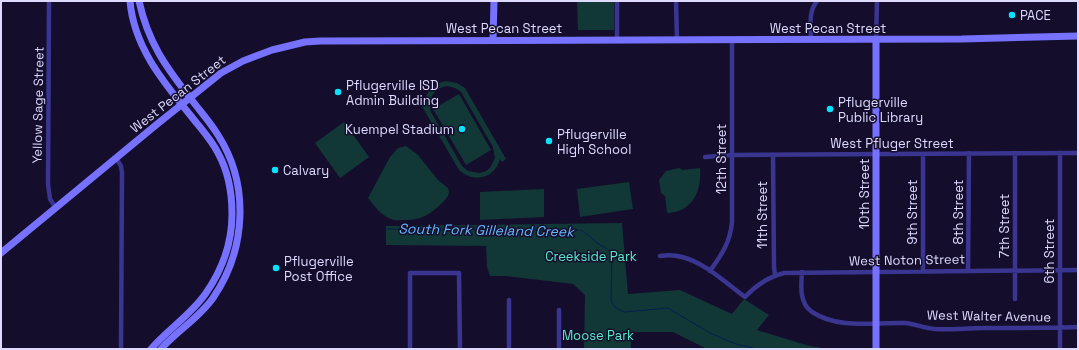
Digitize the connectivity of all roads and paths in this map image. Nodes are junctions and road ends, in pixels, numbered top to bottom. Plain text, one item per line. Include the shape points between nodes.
1 (49, 1) edge
2 (130, 1) edge
3 (138, 1) edge
4 (494, 1) edge
5 (617, 1) edge
6 (676, 1) edge
7 (817, 1) edge
8 (877, 1) edge
9 (142, 18) junction
10 (133, 21) junction
11 (1078, 36) edge
12 (493, 40) junction
13 (617, 40) junction
14 (812, 40) junction
15 (876, 40) junction
16 (677, 41) junction
17 (732, 41) junction
18 (190, 98) junction
19 (182, 105) junction
20 (969, 153) junction
21 (1015, 153) junction
22 (1060, 153) junction
23 (1078, 153) edge
24 (876, 154) junction
25 (923, 154) junction
26 (733, 155) junction
27 (773, 155) junction
28 (706, 157) dead end
29 (116, 158) junction
30 (230, 158) junction
31 (222, 162) junction
32 (56, 208) junction
33 (229, 244) junction
34 (236, 246) junction
35 (1, 253) edge
36 (660, 256) dead end
37 (1015, 270) junction
38 (1060, 270) junction
39 (1078, 270) edge
40 (710, 271) junction
41 (923, 271) junction
42 (968, 271) junction
43 (802, 272) junction
44 (876, 272) junction
45 (775, 275) junction
46 (205, 295) junction
47 (1015, 299) dead end
48 (212, 300) junction
49 (509, 300) dead end
50 (559, 310) dead end
51 (181, 320) junction
52 (876, 323) junction
53 (186, 326) junction
54 (1078, 327) edge
55 (1060, 328) junction
56 (121, 349) edge
57 (151, 349) edge
58 (161, 349) edge
59 (410, 349) edge
60 (460, 349) edge
61 (509, 349) edge
62 (559, 349) edge
63 (876, 349) edge
64 (1060, 349) edge

1 - 32 street, Yellow Sage Street via 48,184 50,199
2 - 10 main road
3 - 9 main road
4 - 12 main road
5 - 13 street
6 - 16 street
7 - 14 street via 811,15
8 - 15 street
9 - 10 main road
9 - 18 main road via 161,60
10 - 19 main road via 145,54
11 - 15 main road, West Pecan Street
12 - 13 main road, West Pecan Street
12 - 18 main road, West Pecan Street via 320,41 293,44 242,61 221,73
13 - 16 main road, West Pecan Street
14 - 15 main road, West Pecan Street
14 - 17 main road, West Pecan Street
15 - 24 main road, 10th Street
16 - 17 main road, West Pecan Street
17 - 26 street, 12th Street
18 - 19 main road, West Pecan Street
18 - 30 main road via 217,133
19 - 29 main road, West Pecan Street
19 - 31 main road via 210,141
20 - 21 street, West Pfluger Street
20 - 25 street, West Pfluger Street
20 - 42 street, 8th Street
21 - 22 street, West Pfluger Street
21 - 37 street, 7th Street
22 - 23 street, West Pfluger Street
22 - 38 street, 6th Street
24 - 25 street, West Pfluger Street
24 - 27 street, West Pfluger Street
24 - 44 main road, 10th Street
25 - 41 street, 9th Street
26 - 27 street, West Pfluger Street
26 - 28 street, West Pfluger Street
26 - 40 street, 12th Street via 731,233 724,251
27 - 45 street, 11th Street
29 - 32 main road, West Pecan Street
29 - 56 street via 122,173
30 - 31 main road
30 - 34 main road via 240,205
31 - 33 main road via 229,182 232,207
32 - 35 main road, West Pecan Street
33 - 34 main road
33 - 46 main road via 214,281
34 - 48 main road via 227,272
36 - 40 street via 682,257 695,261
37 - 38 street, West Noton Street
37 - 42 street, West Noton Street
37 - 47 street, 7th Street
38 - 39 street, West Noton Street
38 - 55 street, 6th Street
40 - 45 street, West Noton Street via 745,297 759,284
41 - 42 street, West Noton Street
41 - 44 street, West Noton Street
43 - 44 street, West Noton Street
43 - 45 street, West Noton Street
43 - 52 street, West Walter Avenue via 802,297 812,311 842,323
44 - 52 main road, 10th Street
46 - 48 main road
46 - 51 main road
48 - 53 main road
49 - 61 street
50 - 62 street
51 - 53 main road
51 - 57 main road
52 - 55 street, West Walter Avenue via 906,323 934,329
52 - 63 main road, 10th Street
53 - 58 main road
54 - 55 street, West Walter Avenue
55 - 64 street, 6th Street
59 - 60 street via 410,273 459,273

